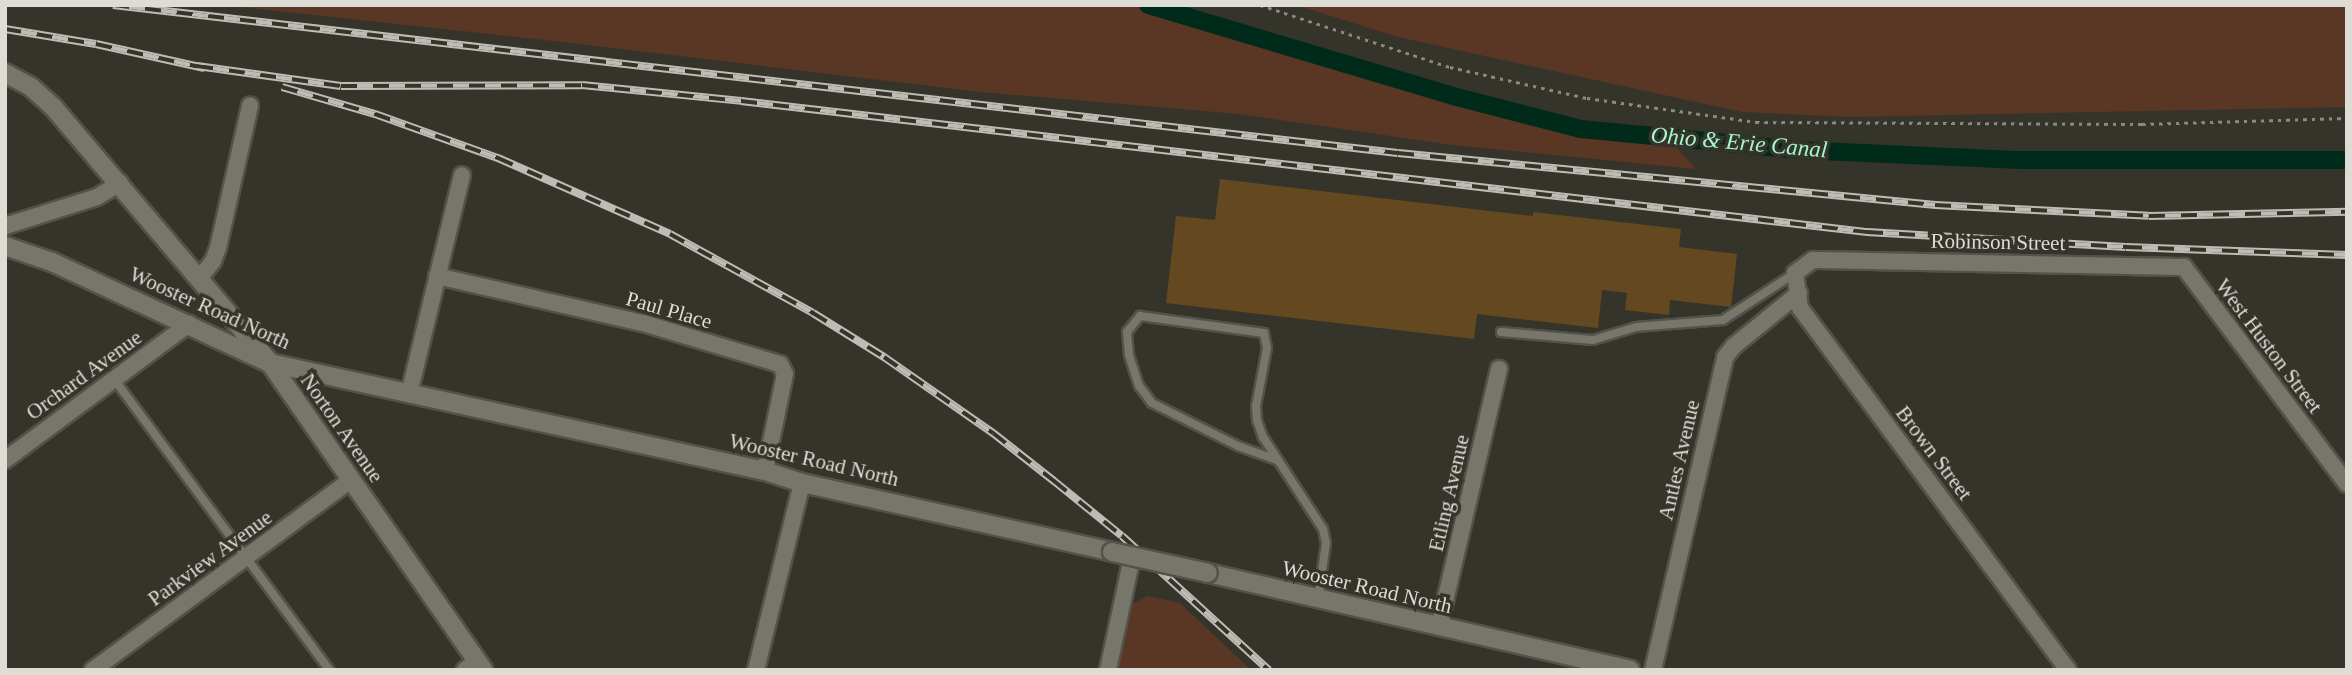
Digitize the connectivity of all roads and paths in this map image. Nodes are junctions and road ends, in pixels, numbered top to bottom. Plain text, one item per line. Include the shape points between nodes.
1 (1260, 5) edge
2 (5, 73) edge
3 (250, 106) dead end
4 (2347, 118) edge
5 (463, 175) dead end
6 (120, 183) junction
7 (5, 226) edge
8 (5, 246) edge
9 (2184, 267) joint
10 (1795, 272) junction
11 (437, 276) junction
12 (199, 279) junction
13 (1799, 293) junction
14 (188, 324) junction
15 (1501, 332) dead end
16 (270, 363) junction
17 (1499, 369) dead end
18 (114, 379) junction
19 (409, 394) junction
20 (5, 460) edge
21 (1277, 460) junction
22 (765, 471) junction
23 (351, 480) junction
24 (802, 483) junction
25 (2347, 484) edge
26 (247, 558) junction
27 (1131, 563) junction
28 (1318, 599) junction
29 (1439, 627) junction
30 (475, 667) edge
31 (93, 670) edge
32 (330, 670) edge
33 (756, 670) edge
34 (1108, 670) edge
35 (1630, 670) edge
36 (1653, 670) edge
37 (2068, 670) edge

1 - 4 path via 1450,67 1587,98 1756,122 2142,124
2 - 6 main road, Norton Avenue via 31,87 54,108
3 - 12 street via 218,248
5 - 11 street
6 - 7 street via 97,197
6 - 12 main road, Norton Avenue
8 - 14 main road, Wooster Road North via 52,262
9 - 10 street, Robinson Street via 1812,260
9 - 25 street, West Huston Street
10 - 13 street, Brown Street
10 - 15 lane via 1723,320 1636,327 1593,340
11 - 19 street
11 - 22 street, Paul Place via 643,323 780,364 785,374
12 - 16 main road, Norton Avenue
13 - 36 street, Antles Avenue via 1725,357
13 - 37 street, Brown Street via 1800,308
14 - 16 main road, Wooster Road North
14 - 18 street, Orchard Avenue
16 - 19 main road, Wooster Road North
16 - 23 main road, Norton Avenue
17 - 29 street, Etling Avenue
18 - 20 street, Orchard Avenue
18 - 26 lane
19 - 22 main road, Wooster Road North
21 - 21 lane via 1257,420 1267,348 1264,333 1140,316 1127,332 1129,355 1139,386 1152,403
21 - 28 lane via 1323,529 1326,543
22 - 24 main road, Wooster Road North
23 - 26 street, Parkview Avenue
23 - 30 main road, Norton Avenue
24 - 27 main road, Wooster Road North, bridge via 1112,552
24 - 33 street
26 - 31 street, Parkview Avenue
26 - 32 lane
27 - 28 main road, Wooster Road North, bridge via 1208,573
27 - 34 street
28 - 29 main road, Wooster Road North
29 - 35 main road, Wooster Road North

